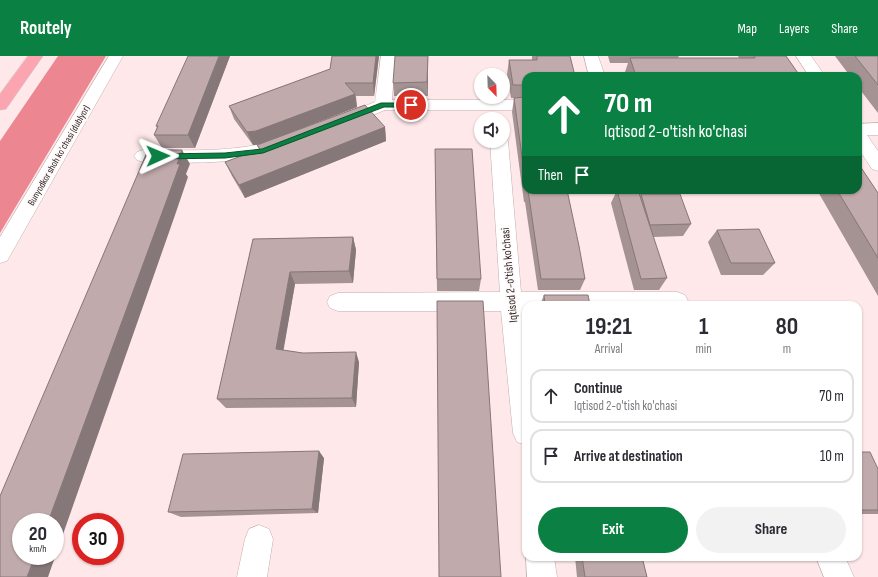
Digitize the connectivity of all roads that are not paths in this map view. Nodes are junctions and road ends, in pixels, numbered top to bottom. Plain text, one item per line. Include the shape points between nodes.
1 (36, 56) edge
2 (116, 56) edge
3 (388, 56) edge
4 (591, 56) edge
5 (803, 56) edge
6 (596, 72) edge
7 (814, 72) edge
8 (0, 105) edge
9 (383, 105) junction
10 (522, 106) edge
11 (496, 112) edge
12 (325, 128) edge
13 (878, 129) edge
14 (862, 130) edge
15 (862, 141) edge
16 (289, 142) edge
17 (499, 148) edge
18 (143, 156) dead end
19 (878, 165) edge
20 (0, 255) edge
21 (338, 302) dead end
22 (511, 302) junction
23 (522, 302) edge
24 (522, 398) edge
25 (258, 539) dead end
26 (540, 561) edge
27 (832, 561) edge
28 (252, 577) edge
29 (542, 577) edge
30 (839, 577) edge

1 - 8 main road
2 - 20 street, Bunyodkor shoh koʻchasi (dublyor)
3 - 9 street
4 - 6 street
5 - 7 street
9 - 11 street
9 - 12 street
10 - 11 street
13 - 14 street
15 - 19 street
16 - 18 street via 242,155
17 - 22 street, Iqtisod 2-o'tish ko'chasi
21 - 22 street
22 - 23 street
22 - 24 street, Iqtisod 2-o'tish ko'chasi
25 - 28 street
26 - 29 street
27 - 30 street

